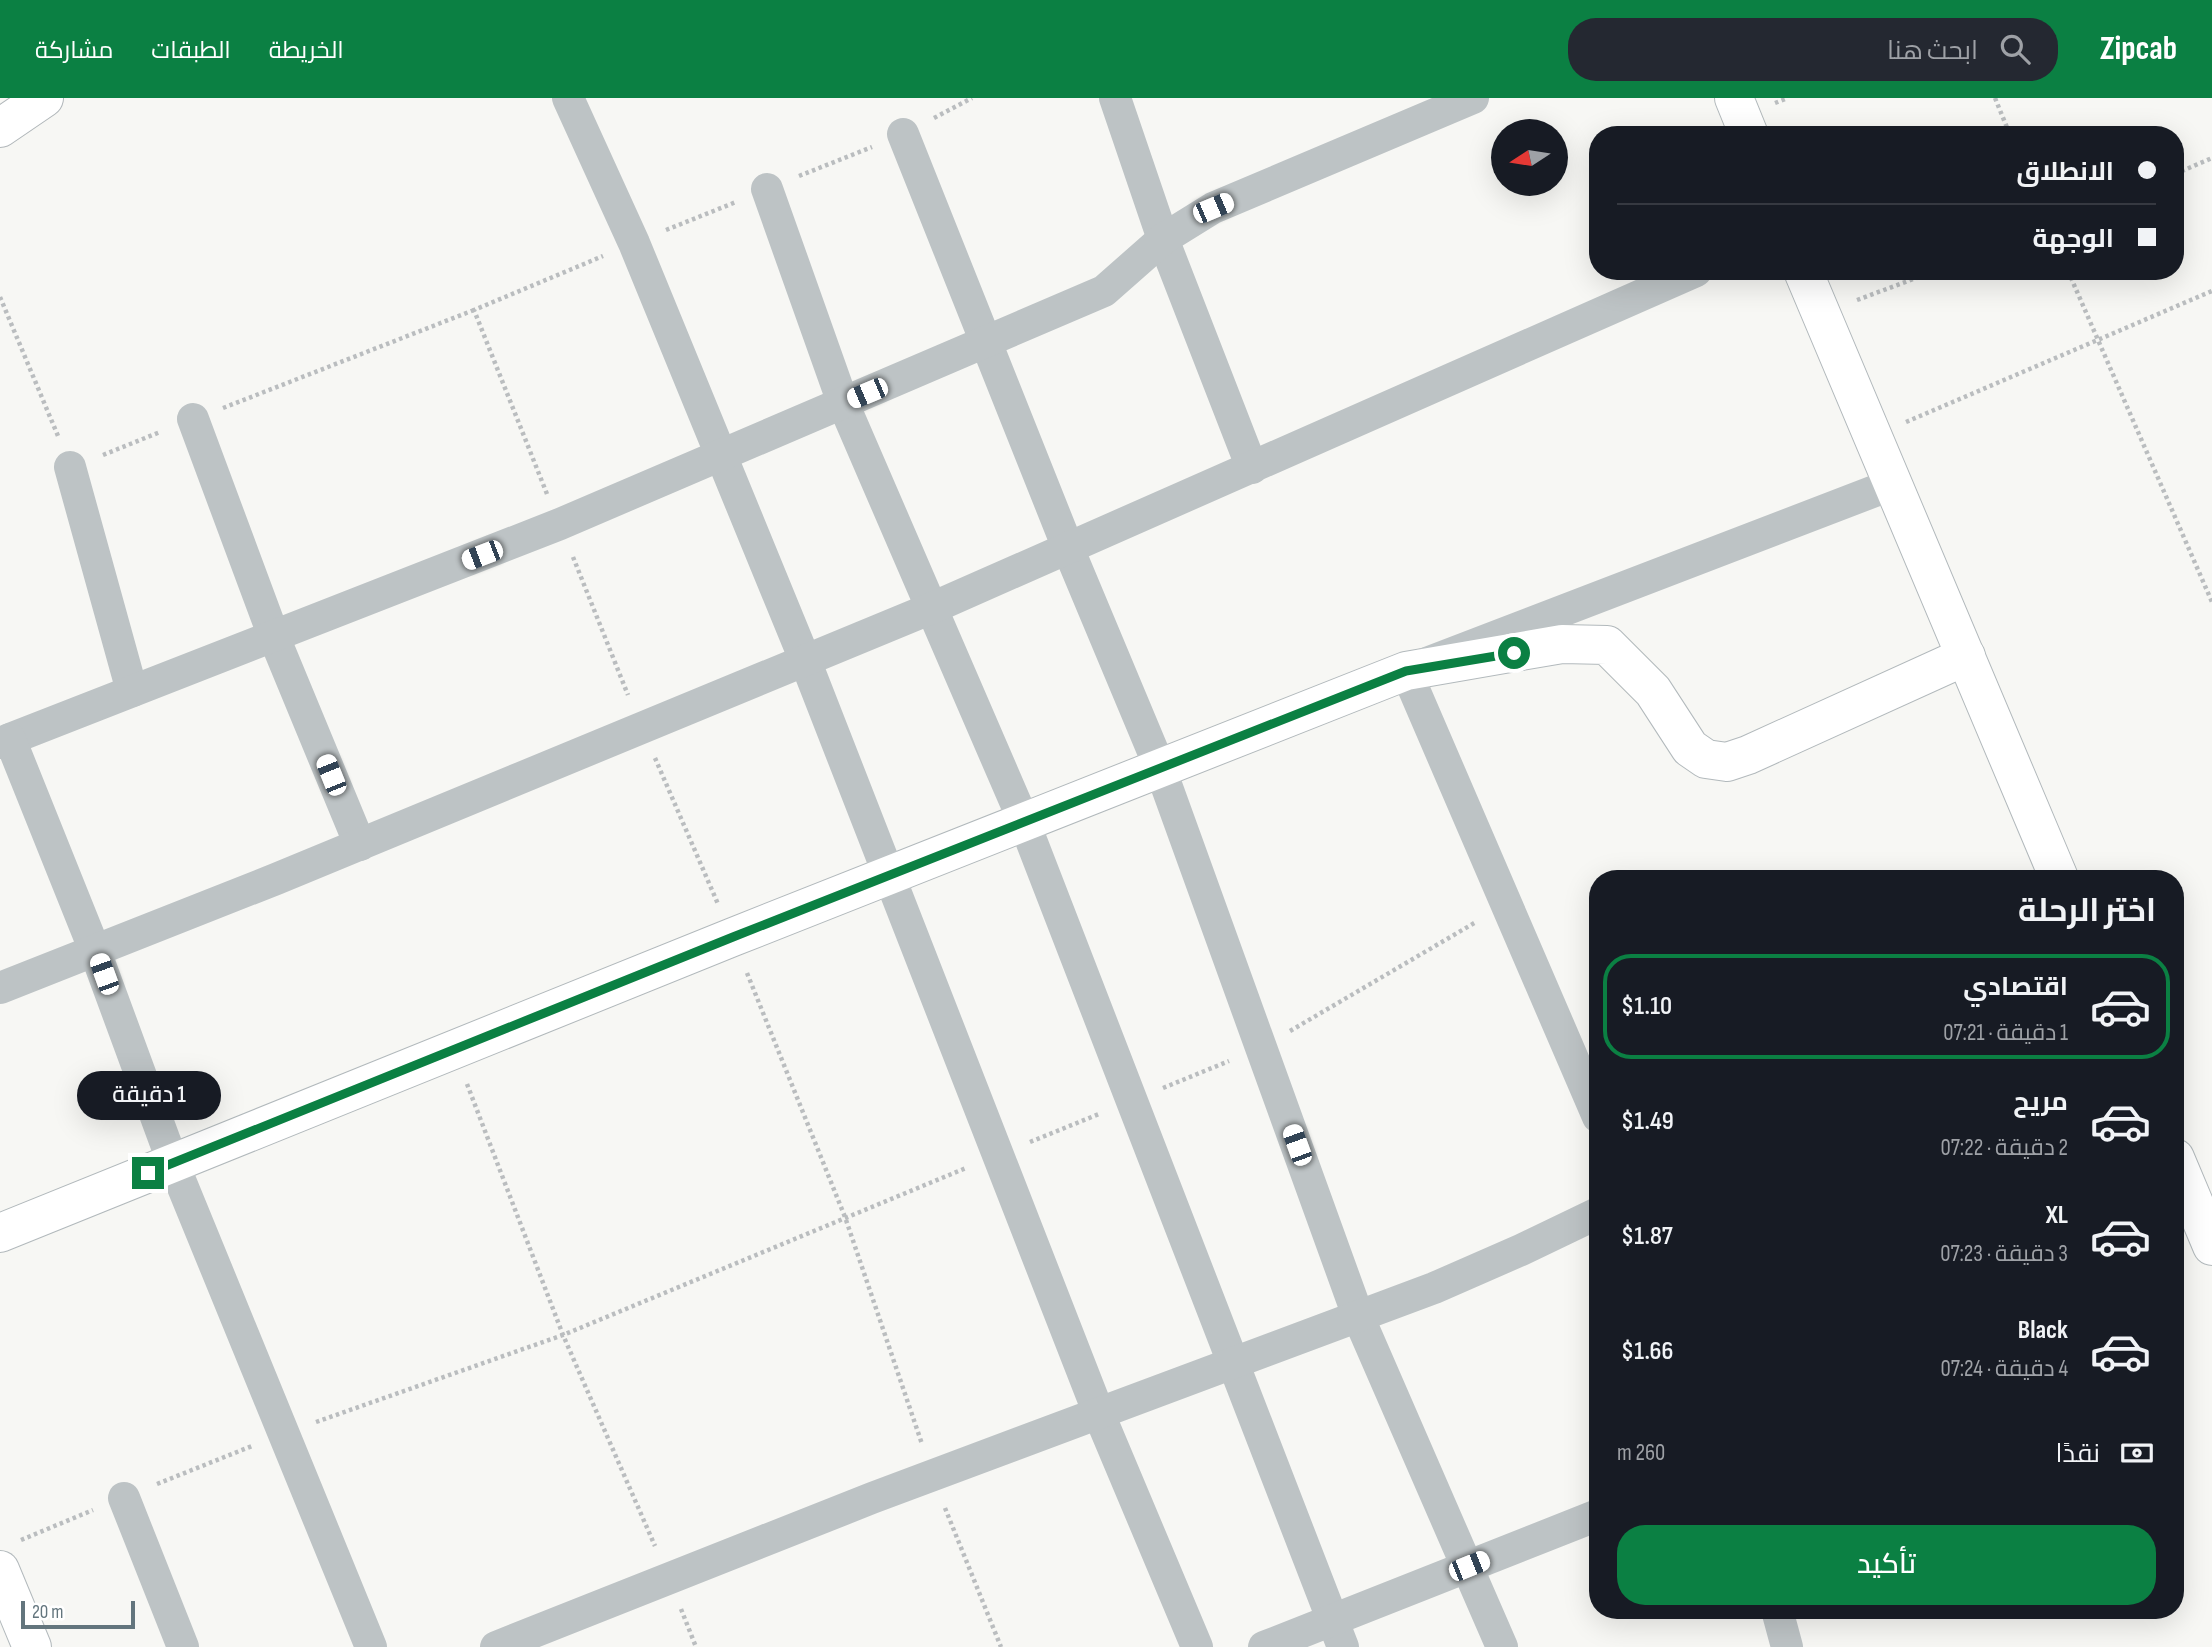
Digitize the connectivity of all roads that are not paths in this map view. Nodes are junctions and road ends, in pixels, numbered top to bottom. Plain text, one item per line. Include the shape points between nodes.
1 (44, 98) edge
2 (568, 98) edge
3 (1115, 98) edge
4 (1473, 98) edge
5 (1734, 98) edge
6 (1745, 126) edge
7 (0, 128) edge
8 (903, 134) road end
9 (767, 189) road end
10 (1163, 239) junction
11 (1676, 280) edge
12 (1807, 280) edge
13 (987, 342) junction
14 (843, 403) junction
15 (193, 419) dead end
16 (720, 455) junction
17 (70, 467) dead end
18 (1252, 468) junction
19 (1893, 484) junction
20 (1068, 548) junction
21 (932, 608) junction
22 (274, 637) junction
23 (1966, 656) junction
24 (805, 660) junction
25 (1406, 671) junction
26 (132, 691) junction
27 (5, 741) edge
28 (1160, 768) junction
29 (1024, 822) junction
30 (360, 845) junction
31 (2056, 870) edge
32 (890, 875) junction
33 (95, 951) junction
34 (0, 988) edge
35 (1589, 1096) edge
36 (173, 1163) junction
37 (2184, 1179) edge
38 (1589, 1217) edge
39 (0, 1233) edge
40 (2212, 1246) edge
41 (1358, 1316) junction
42 (1231, 1364) junction
43 (1099, 1413) junction
44 (124, 1498) road end
45 (1589, 1519) edge
46 (6, 1557) edge
47 (1469, 1566) junction
48 (1779, 1619) edge
49 (1337, 1634) edge
50 (32, 1647) edge
51 (183, 1647) edge
52 (371, 1647) edge
53 (496, 1647) edge
54 (1197, 1647) edge
55 (1264, 1647) edge
56 (1502, 1647) edge
57 (1787, 1647) edge

1 - 7 street
2 - 16 street via 634,243
3 - 10 street
4 - 10 street via 1213,208
5 - 6 street
8 - 13 street
9 - 14 street
10 - 13 street via 1104,291
10 - 18 street
11 - 18 street
12 - 19 street
13 - 14 street
13 - 20 street
14 - 16 street
14 - 21 street
15 - 22 street
16 - 22 street
16 - 24 street
17 - 26 street
18 - 20 street
19 - 23 street
19 - 25 street
20 - 21 street
20 - 28 street
21 - 24 street
21 - 29 street
22 - 26 street
22 - 30 street
23 - 25 street via 1727,762 1706,759 1690,748 1653,691 1607,645 1562,644
23 - 31 street
24 - 30 street
24 - 32 street
25 - 28 street
25 - 35 street
26 - 27 street
27 - 33 street
28 - 29 street
28 - 41 street
29 - 32 street
29 - 42 street
30 - 33 street
32 - 36 street
32 - 43 street
33 - 34 street
33 - 36 street
36 - 39 street
36 - 52 street
37 - 40 street
38 - 41 street via 1509,1256
41 - 42 street
41 - 47 street
42 - 43 street
42 - 49 street
43 - 53 street
43 - 54 street
44 - 51 street
45 - 47 street
46 - 50 street
47 - 49 street
47 - 56 street
48 - 57 street
49 - 55 street

